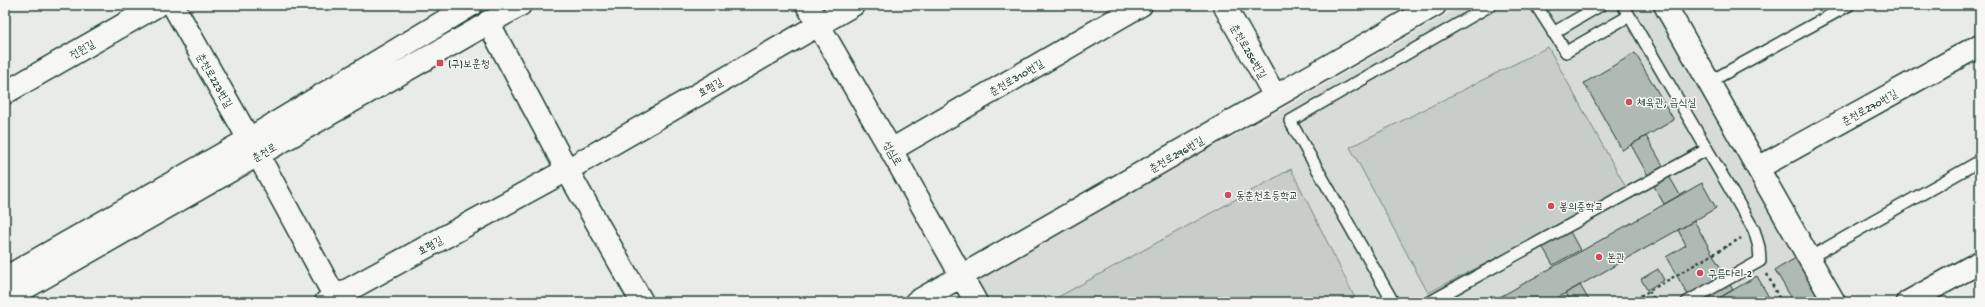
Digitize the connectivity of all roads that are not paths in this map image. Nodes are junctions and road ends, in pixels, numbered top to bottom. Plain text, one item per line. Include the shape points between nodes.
1 (158, 5) edge
2 (172, 5) edge
3 (471, 5) edge
4 (520, 5) edge
5 (807, 5) edge
6 (854, 5) edge
7 (1141, 5) edge
8 (1224, 5) edge
9 (1435, 5) edge
10 (1491, 5) edge
11 (1536, 5) edge
12 (1601, 5) edge
13 (1623, 5) edge
14 (1665, 5) edge
15 (1849, 5) edge
16 (1629, 16) junction
17 (488, 22) junction
18 (818, 25) junction
19 (1552, 32) junction
20 (1980, 45) edge
21 (1709, 82) junction
22 (5, 93) edge
23 (1275, 96) junction
24 (254, 147) junction
25 (891, 150) junction
26 (1706, 150) junction
27 (1980, 161) edge
28 (1758, 168) junction
29 (567, 170) junction
30 (1809, 258) junction
31 (1980, 262) edge
32 (962, 277) junction
33 (5, 289) edge
34 (331, 299) edge
35 (638, 300) edge
36 (916, 302) edge
37 (976, 302) edge
38 (1393, 302) edge
39 (1430, 302) edge
40 (1687, 302) edge
41 (1834, 302) edge
42 (1908, 302) edge

1 - 22 street, 전원길
2 - 24 street, 춘천로223번길
3 - 24 street, 춘천로
4 - 17 street, 춘천로
5 - 18 street, 성심로
6 - 18 street, 효평길
7 - 25 street, 춘천로310번길
8 - 23 street, 춘천로256번길
9 - 23 street, 춘천로296번길
10 - 38 lane via 1290,121
11 - 19 lane
12 - 19 lane
13 - 16 lane
14 - 21 street
15 - 21 lane
16 - 19 lane via 1566,52
16 - 26 lane
17 - 24 street, 춘천로
17 - 29 street
18 - 25 street, 성심로
18 - 29 street, 효평길
20 - 28 street, 춘천로270번길
21 - 28 street
23 - 32 street, 춘천로296번길
24 - 33 street, 춘천로 via 12,274
24 - 34 street, 효평길
25 - 32 street, 성심로
26 - 39 lane
26 - 40 lane via 1754,230 1760,247 1760,261
27 - 30 lane
28 - 30 street
29 - 34 street, 효평길
29 - 35 street
30 - 41 street
31 - 42 street
32 - 36 street, 춘천로296번길
32 - 37 street, 성심로

